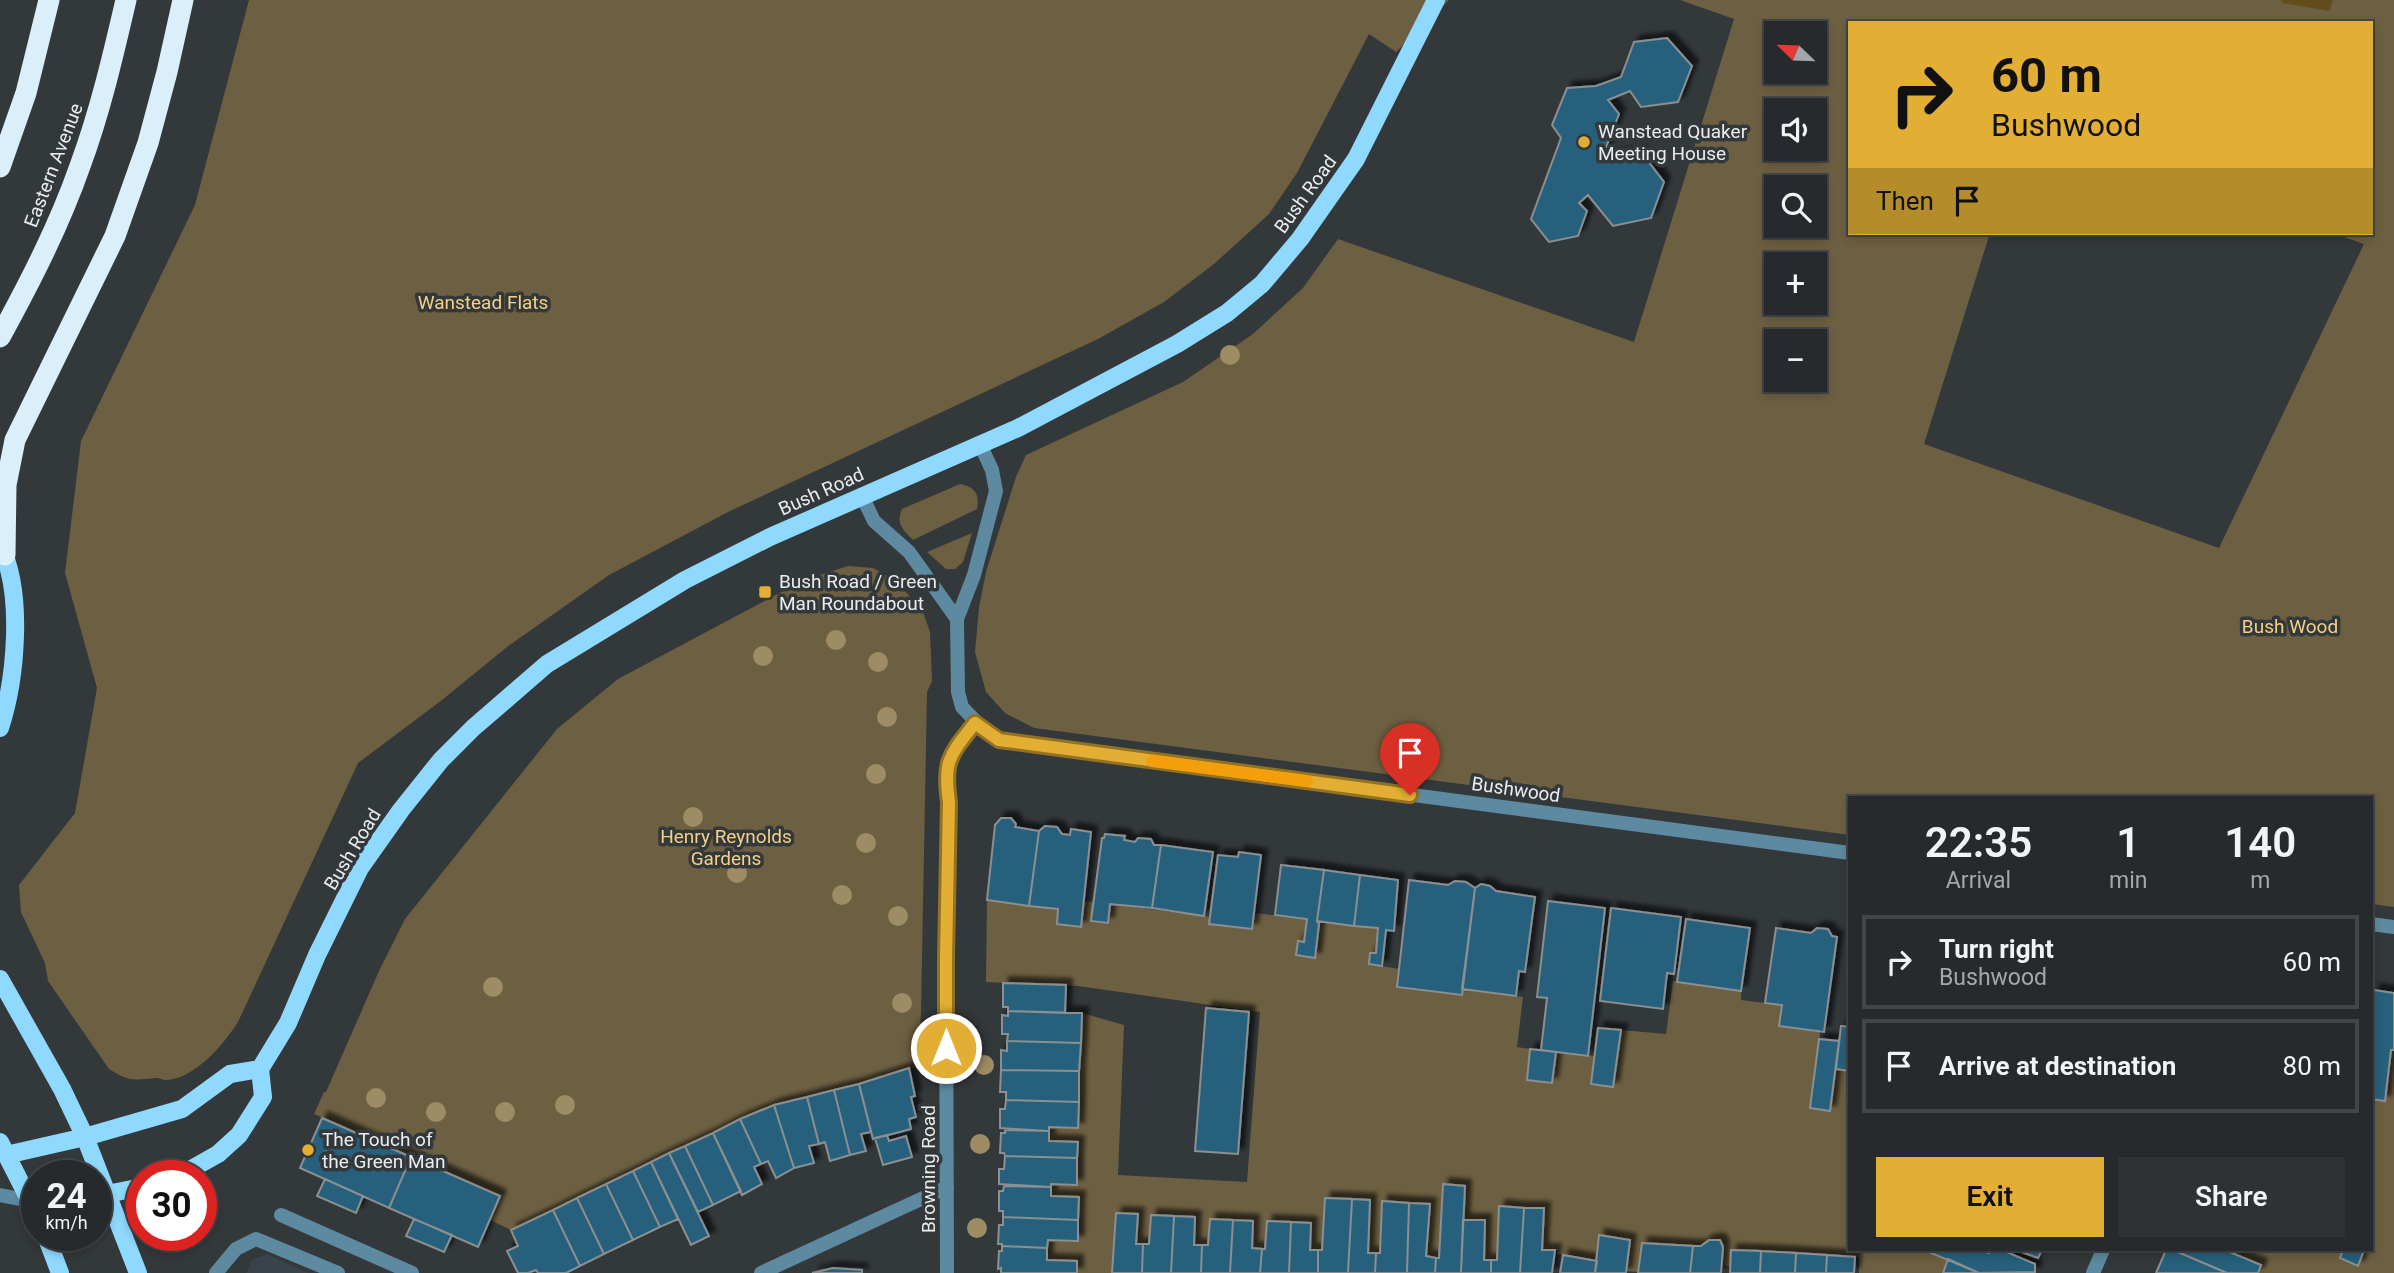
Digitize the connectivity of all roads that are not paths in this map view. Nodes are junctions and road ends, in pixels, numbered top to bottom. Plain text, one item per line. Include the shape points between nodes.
1 (49, 0) edge
2 (126, 0) edge
3 (183, 0) edge
4 (1436, 0) edge
5 (0, 167) edge
6 (0, 337) edge
7 (980, 444) junction
8 (862, 496) junction
9 (3, 550) edge
10 (957, 619) junction
11 (975, 723) junction
12 (0, 728) edge
13 (1848, 853) edge
14 (2373, 924) edge
15 (2394, 927) edge
16 (0, 979) edge
17 (260, 1069) junction
18 (85, 1137) junction
19 (2, 1152) edge
20 (92, 1160) edge
21 (207, 1160) edge
22 (21, 1183) edge
23 (947, 1187) junction
24 (0, 1195) edge
25 (21, 1201) edge
26 (112, 1215) edge
27 (281, 1215) dead end
28 (52, 1251) edge
29 (2103, 1251) edge
30 (61, 1273) edge
31 (138, 1273) edge
32 (216, 1273) edge
33 (338, 1273) edge
34 (412, 1273) edge
35 (761, 1273) edge
36 (947, 1273) edge
37 (2093, 1273) edge

1 - 5 highway via 26,93
2 - 6 highway, Eastern Avenue via 106,86 80,167 37,268
3 - 9 highway via 148,143 115,236 15,440 6,485
4 - 7 main road, Bush Road via 1356,159 1262,284 1227,313 1177,344
7 - 8 main road, Bush Road
7 - 10 street via 996,491
8 - 10 street via 874,521 909,552
8 - 17 main road, Bush Road via 685,580 604,628 547,664 473,728 441,760 360,868 288,1023
9 - 12 main road via 16,611 13,678
10 - 11 street via 958,692 962,707
11 - 13 street, Bushwood via 999,740
11 - 23 street, Browning Road via 950,755 946,777
14 - 15 street
16 - 18 main road
17 - 18 main road via 230,1074 182,1109
17 - 21 main road via 263,1097 239,1135
18 - 19 main road
18 - 20 main road
19 - 22 main road
23 - 35 street
23 - 36 street, Browning Road
24 - 25 street
26 - 31 main road
27 - 34 street
28 - 30 main road
29 - 37 street
32 - 33 street via 236,1249 256,1239

